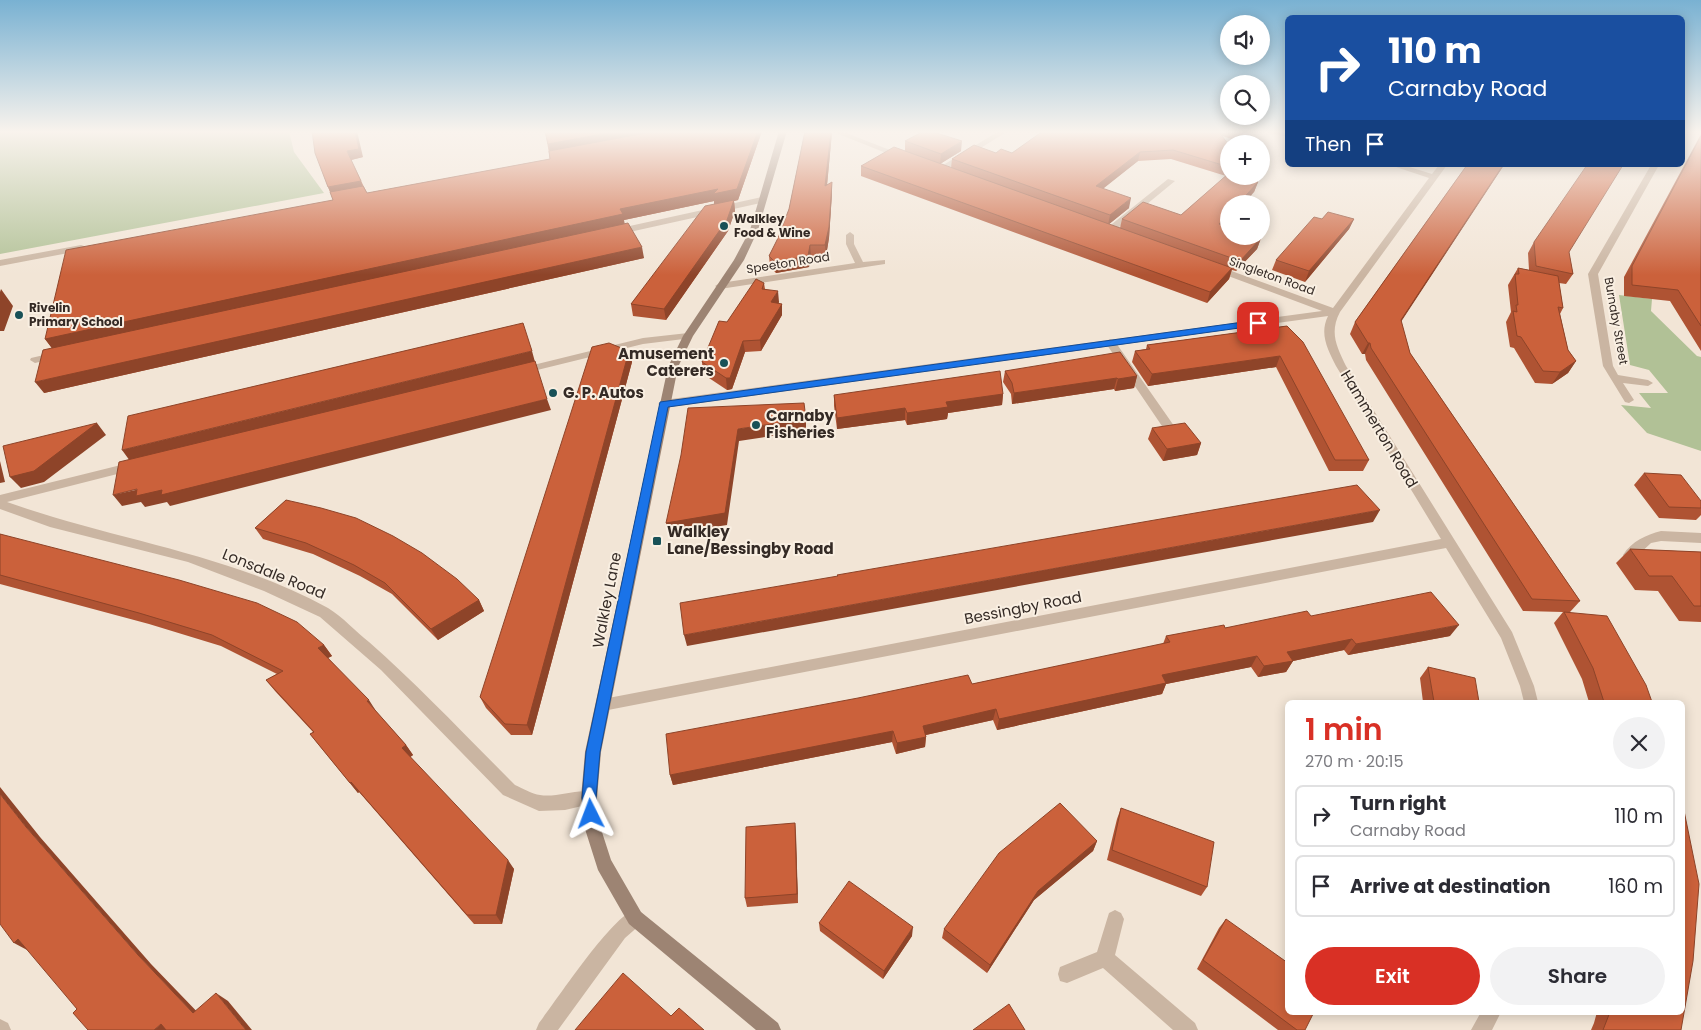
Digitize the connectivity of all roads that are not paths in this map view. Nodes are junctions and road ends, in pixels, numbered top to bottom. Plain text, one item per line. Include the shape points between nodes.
1 (768, 179) edge
2 (1433, 179) edge
3 (1647, 179) edge
4 (1171, 181) dead end
5 (762, 200) junction
6 (607, 234) edge
7 (1120, 234) edge
8 (850, 235) dead end
9 (90, 246) edge
10 (882, 262) dead end
11 (0, 263) edge
12 (1204, 264) edge
13 (860, 265) junction
14 (720, 286) junction
15 (1335, 312) junction
16 (688, 336) junction
17 (1110, 342) junction
18 (64, 354) edge
19 (34, 360) dead end
20 (508, 374) edge
21 (1614, 378) junction
22 (1648, 382) dead end
23 (1629, 400) dead end
24 (664, 404) junction
25 (1168, 426) edge
26 (144, 464) edge
27 (0, 499) edge
28 (0, 504) edge
29 (1701, 538) edge
30 (1450, 542) junction
31 (1630, 555) dead end
32 (1530, 700) edge
33 (603, 705) junction
34 (589, 798) junction
35 (636, 918) junction
36 (1115, 919) dead end
37 (1105, 958) junction
38 (1067, 974) dead end
39 (1490, 1015) edge
40 (546, 1030) edge
41 (771, 1030) edge
42 (1188, 1030) edge
43 (1481, 1030) edge

1 - 5 street, Walkley Lane
2 - 15 street, Hammerton Road
3 - 21 street, Burnaby Street via 1593,274 1608,366
4 - 7 street via 1106,229
5 - 6 street
5 - 14 street, Walkley Lane via 754,230 739,260
8 - 13 street, Speeton Road via 850,244
9 - 11 street
10 - 13 street, Speeton Road
12 - 15 street, Singleton Road
13 - 14 street, Speeton Road
14 - 16 street, Walkley Lane
15 - 17 street
15 - 30 street, Hammerton Road via 1328,322 1329,341 1341,366
16 - 20 street via 642,341
16 - 24 street, Walkley Lane via 674,367
17 - 24 street
17 - 25 street
18 - 19 street
21 - 22 street, Burnaby Street
21 - 23 street, Burnaby Street
24 - 33 street, Walkley Lane
26 - 27 street
28 - 34 street, Lonsdale Road via 50,522 191,558 269,587 325,613 386,666 509,790 539,803
29 - 31 street via 1661,536 1647,540
30 - 32 street, Hammerton Road via 1507,636
30 - 33 street, Bessingby Road
33 - 34 street, Walkley Lane via 593,752
34 - 35 street, Walkley Lane via 593,829 604,864
35 - 40 street via 619,932
35 - 41 street, Walkley Lane
36 - 37 street
37 - 38 street
37 - 42 street
39 - 43 street

